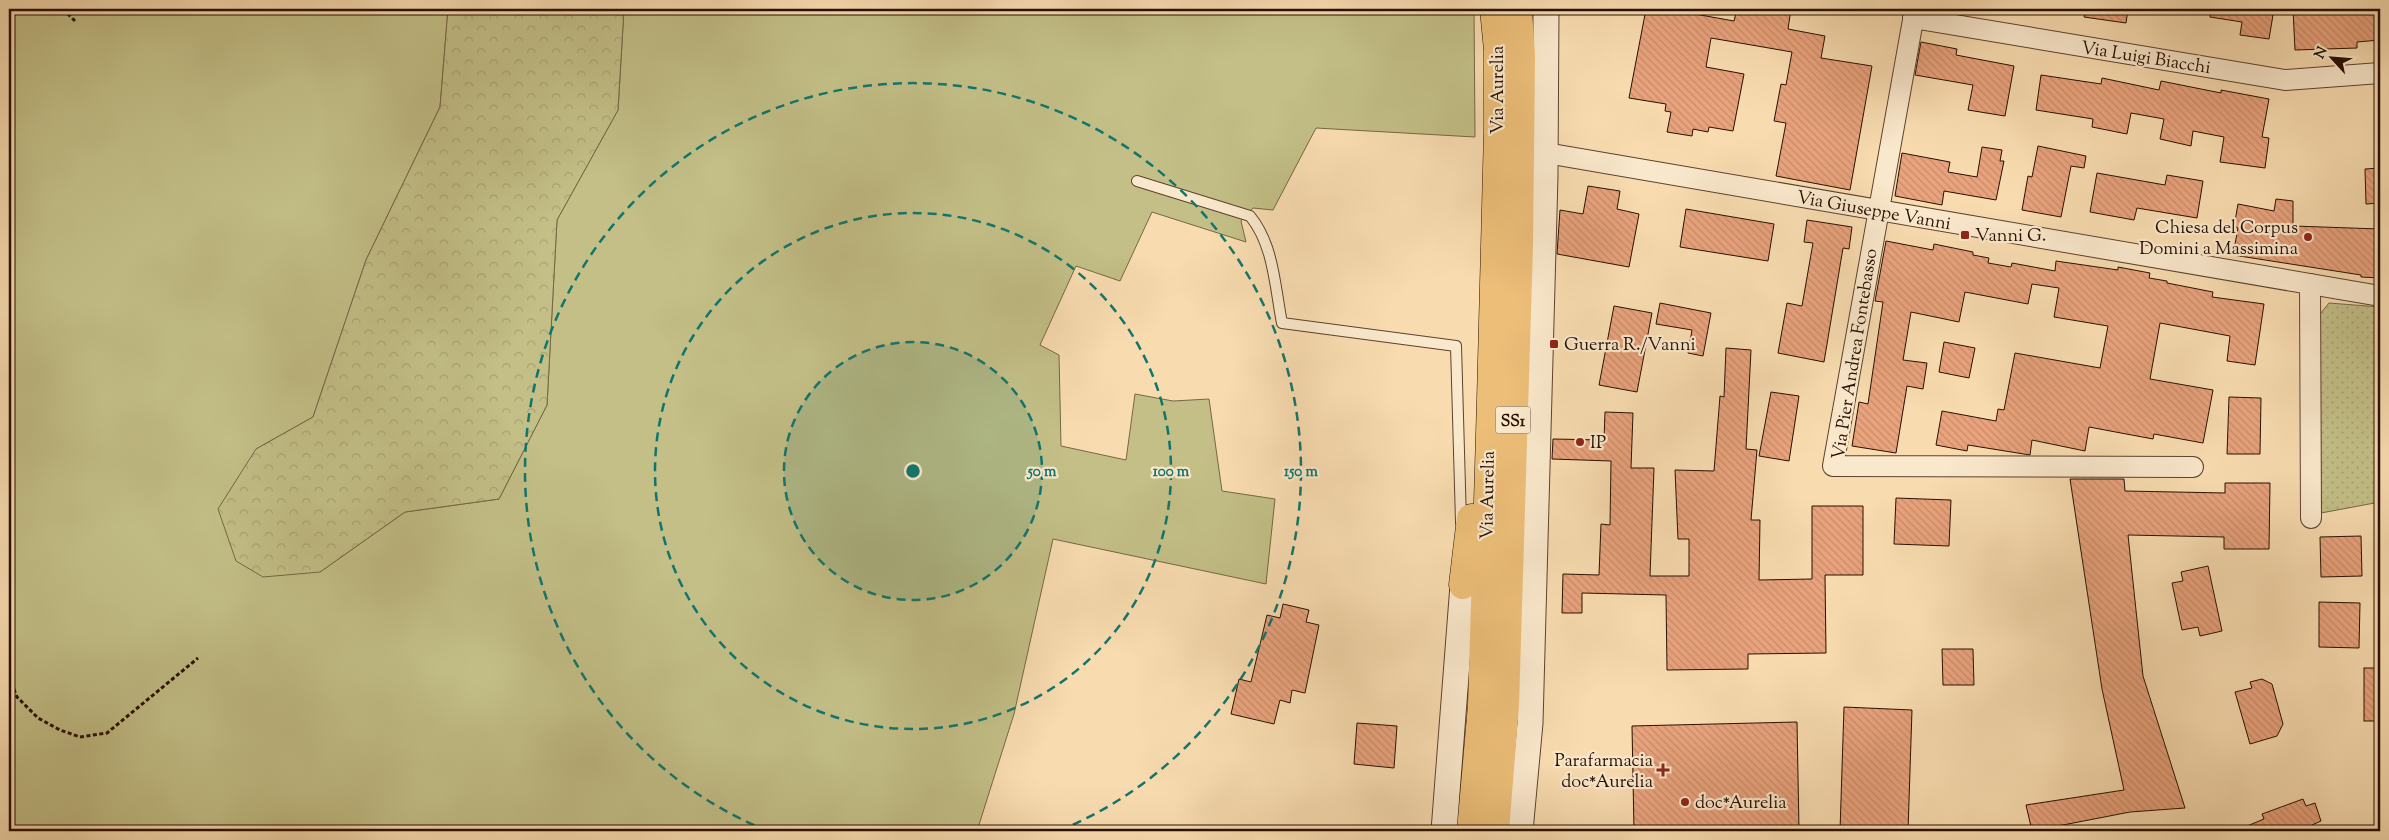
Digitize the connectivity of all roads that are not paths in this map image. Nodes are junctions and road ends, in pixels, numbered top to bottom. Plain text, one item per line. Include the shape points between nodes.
1 (1494, 9) edge
2 (1518, 9) edge
3 (1546, 9) edge
4 (1914, 13) edge
5 (2380, 73) edge
6 (1546, 153) junction
7 (1137, 181) dead end
8 (1877, 210) junction
9 (2310, 284) junction
10 (2380, 296) edge
11 (1490, 408) junction
12 (2193, 467) dead end
13 (2311, 518) dead end
14 (1463, 585) junction
15 (1444, 831) edge
16 (1471, 831) edge
17 (1495, 831) edge
18 (1520, 831) edge

1 - 11 highway, Via Aurelia / SS1 via 1498,50 1498,131
2 - 17 highway, Via Aurelia / SS1 via 1521,57 1518,256 1505,705
3 - 6 street
4 - 5 street, Via Luigi Biacchi via 2285,80
4 - 8 street, Via Pier Andrea Fontebasso
6 - 8 street, Via Giuseppe Vanni
6 - 18 street via 1530,723
7 - 14 lane via 1250,216 1266,242 1282,323 1456,346
8 - 9 street, Via Giuseppe Vanni
8 - 12 street, Via Pier Andrea Fontebasso via 1833,466
9 - 10 street, Via Giuseppe Vanni
9 - 13 street
11 - 14 highway via 1479,453
11 - 16 highway, Via Aurelia / SS1 via 1482,705
14 - 15 street

